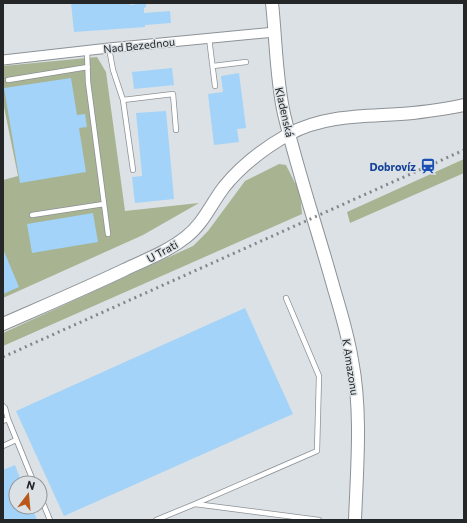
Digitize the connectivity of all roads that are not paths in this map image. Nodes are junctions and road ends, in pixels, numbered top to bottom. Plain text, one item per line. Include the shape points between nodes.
1 (272, 3) edge
2 (275, 32) junction
3 (209, 38) junction
4 (110, 48) junction
5 (87, 50) junction
6 (3, 60) edge
7 (246, 62) dead end
8 (213, 66) junction
9 (88, 67) junction
10 (8, 80) dead end
11 (215, 86) dead end
12 (123, 100) junction
13 (464, 105) edge
14 (176, 130) dead end
15 (290, 134) junction
16 (133, 170) dead end
17 (104, 204) junction
18 (32, 215) dead end
19 (313, 218) joint
20 (108, 234) dead end
21 (286, 298) dead end
22 (3, 324) edge
23 (3, 406) edge
24 (5, 420) edge
25 (16, 440) junction
26 (3, 446) edge
27 (31, 475) edge
28 (195, 504) junction
29 (296, 519) edge
30 (156, 520) edge
31 (319, 520) edge
32 (355, 520) edge

1 - 2 street, Kladenská
2 - 3 street, Nad Bezednou
2 - 15 street, Kladenská via 277,73
3 - 4 street, Nad Bezednou
3 - 8 lane
4 - 5 street, Nad Bezednou
4 - 12 lane via 113,70
5 - 6 street, Nad Bezednou
5 - 9 lane
7 - 8 lane
8 - 11 lane
9 - 10 lane
9 - 17 lane
12 - 14 lane via 172,94
12 - 16 lane
13 - 15 street, U Trati via 413,113 338,118 312,124
15 - 19 street, Kladenská
15 - 22 street, U Trati via 240,170 186,237 162,252
17 - 18 lane
17 - 20 lane
19 - 32 street, K Amazonu via 341,316 354,373 357,424
21 - 28 lane via 319,376 316,451
23 - 24 lane via 6,408
24 - 25 lane
25 - 26 lane
25 - 27 lane
28 - 29 lane
28 - 30 lane
29 - 31 lane

